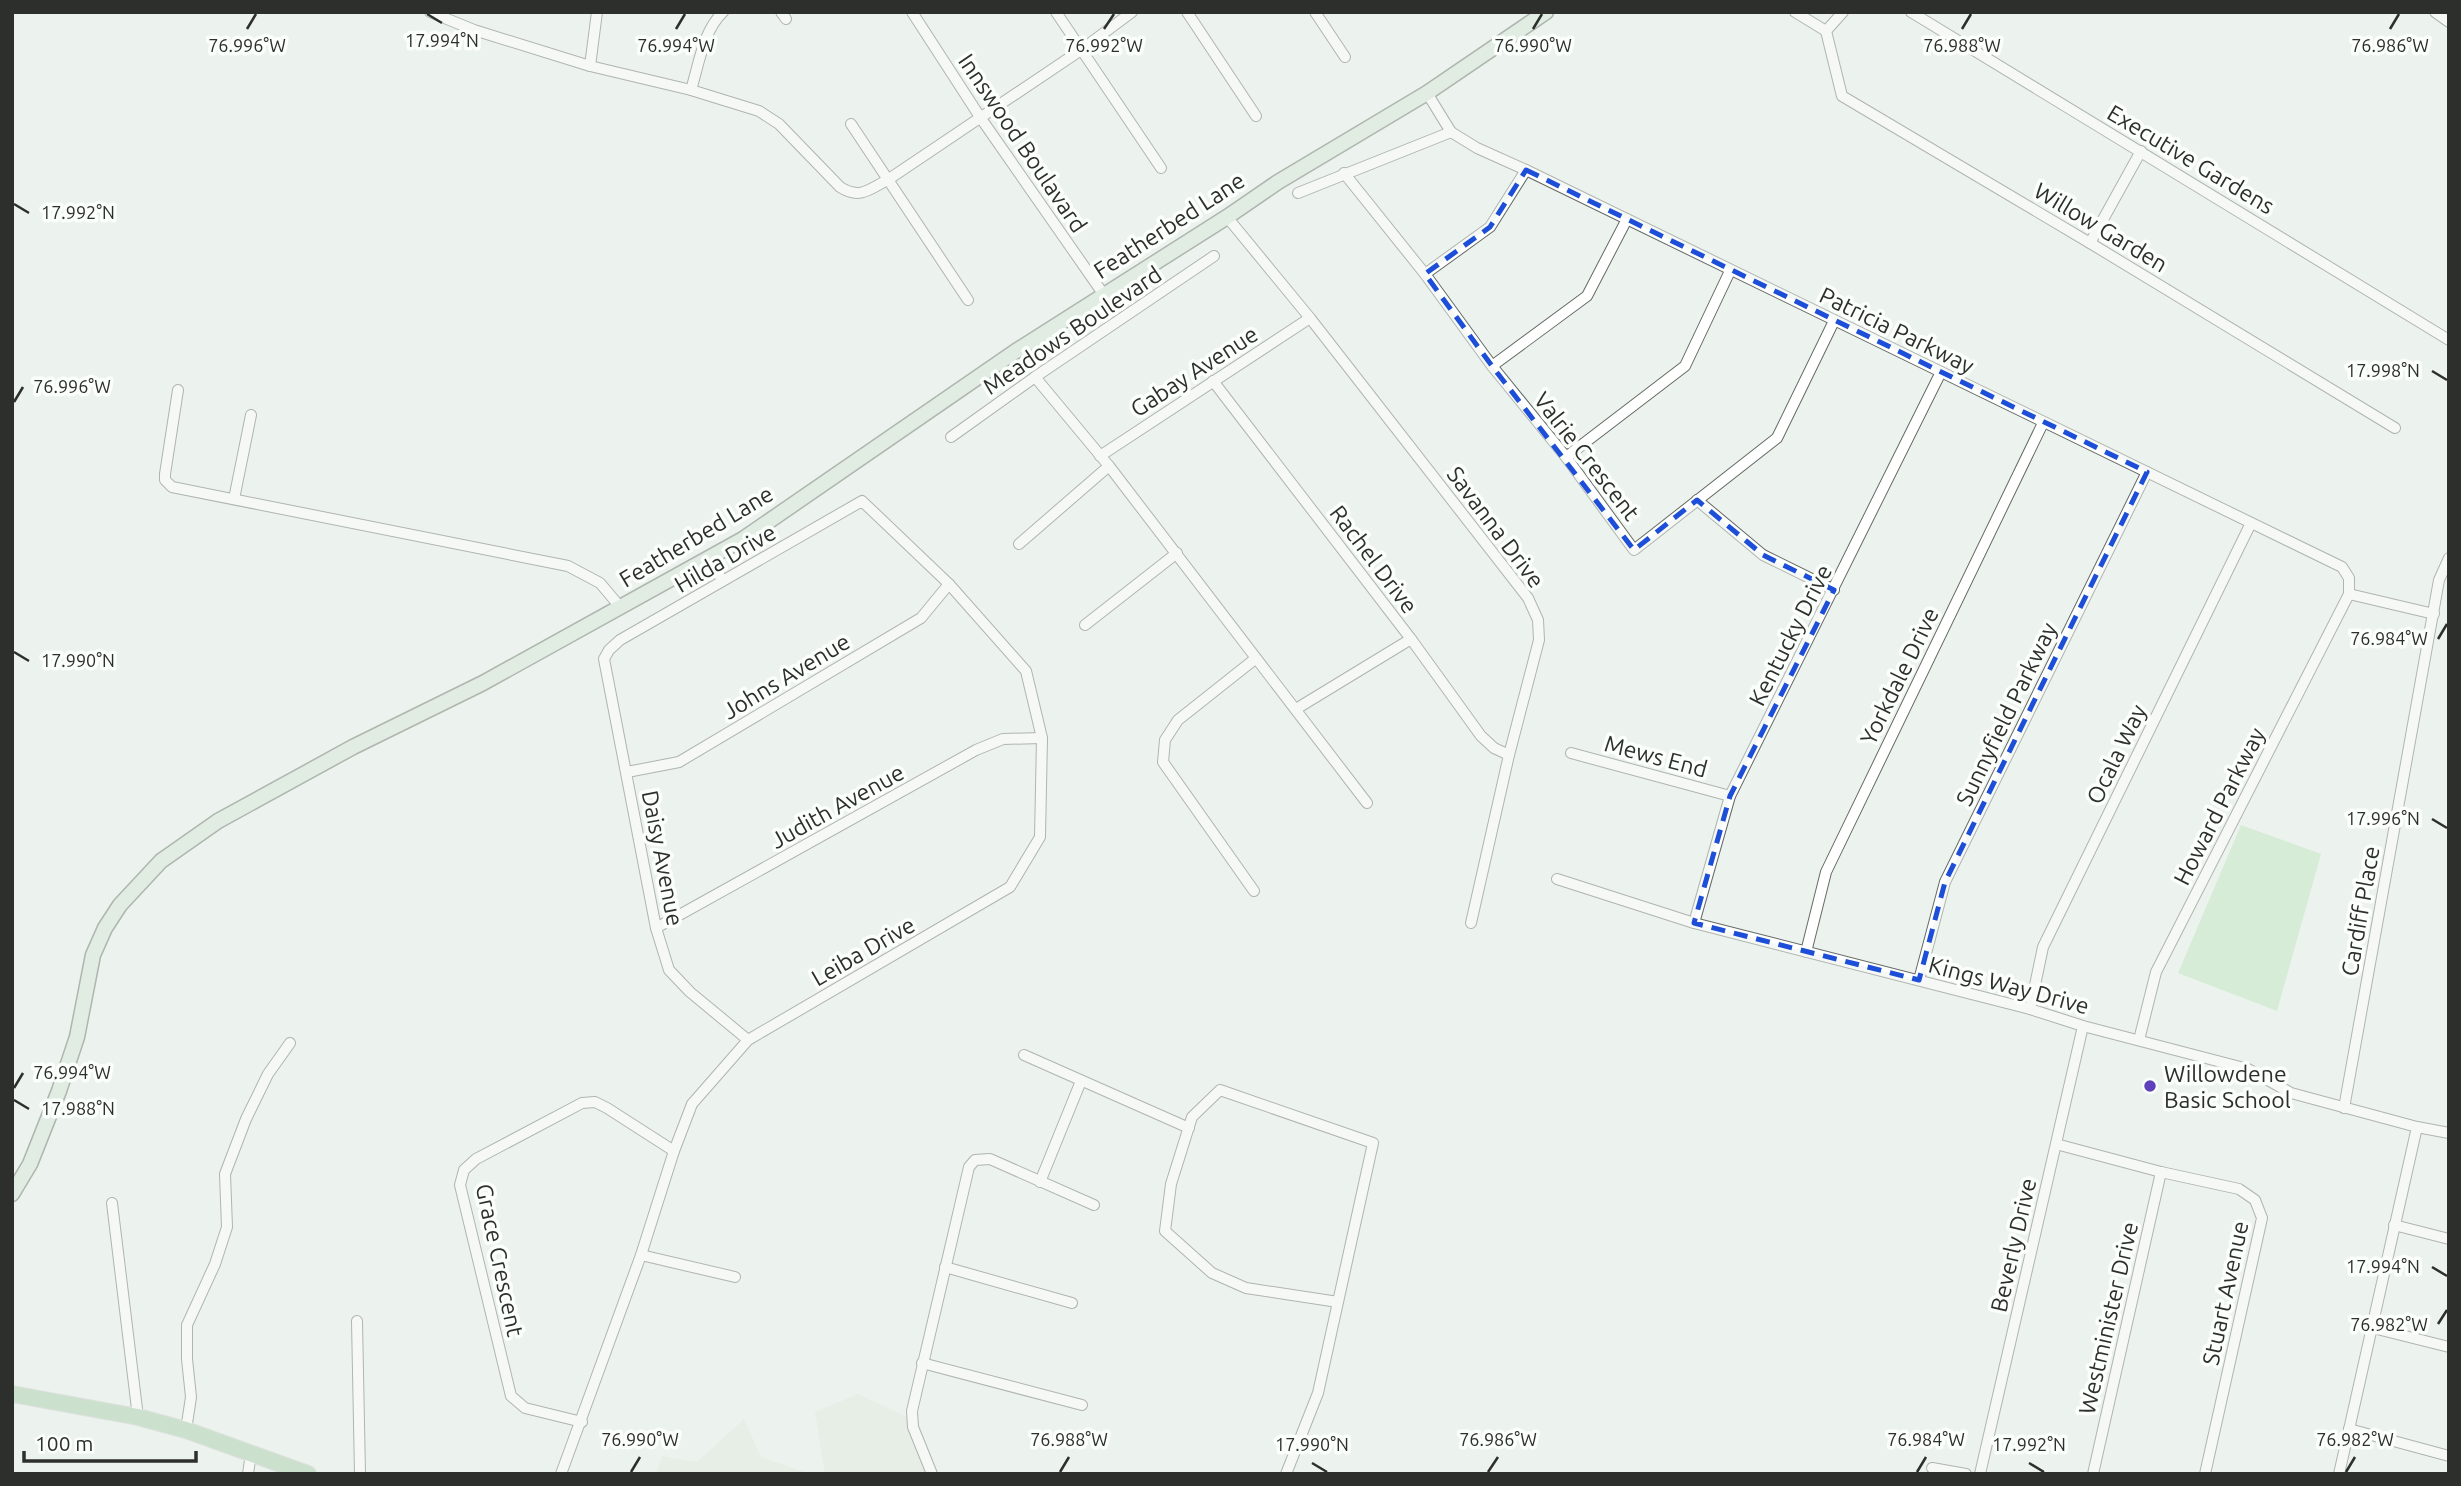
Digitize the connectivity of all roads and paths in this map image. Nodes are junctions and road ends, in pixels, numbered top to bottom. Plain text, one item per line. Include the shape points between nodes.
1 (430, 12) edge
2 (597, 12) edge
3 (723, 12) edge
4 (912, 12) edge
5 (1056, 12) edge
6 (1132, 12) edge
7 (1187, 12) edge
8 (1315, 12) edge
9 (1546, 12) edge
10 (1795, 12) edge
11 (1843, 12) edge
12 (1911, 12) edge
13 (2435, 12) edge
14 (2449, 22) edge
15 (1826, 31) junction
16 (1081, 50) junction
17 (1345, 57) dead end
18 (590, 66) junction
19 (691, 90) junction
20 (1427, 93) junction
21 (1256, 116) dead end
22 (980, 117) junction
23 (851, 124) dead end
24 (1451, 132) junction
25 (2141, 151) junction
26 (1161, 168) dead end
27 (1526, 170) junction
28 (1344, 173) junction
29 (889, 179) junction
30 (1298, 193) dead end
31 (1227, 217) junction
32 (1627, 219) junction
33 (2090, 243) junction
34 (1214, 256) dead end
35 (1730, 271) junction
36 (1425, 274) junction
37 (1104, 295) junction
38 (968, 300) dead end
39 (1310, 318) junction
40 (1834, 321) junction
41 (2449, 340) edge
42 (1492, 366) junction
43 (1941, 372) junction
44 (1035, 377) junction
45 (1213, 381) junction
46 (177, 390) dead end
47 (251, 415) dead end
48 (2043, 423) junction
49 (2395, 428) dead end
50 (951, 437) dead end
51 (1100, 456) junction
52 (1566, 457) junction
53 (1109, 466) junction
54 (2147, 472) junction
55 (234, 499) junction
56 (1697, 500) junction
57 (862, 501) joint
58 (2251, 523) junction
59 (1019, 544) dead end
60 (1177, 553) junction
61 (711, 557) junction
62 (2449, 558) edge
63 (722, 582) junction
64 (949, 584) junction
65 (1834, 590) junction
66 (2349, 594) junction
67 (621, 608) junction
68 (2434, 614) junction
69 (1086, 625) dead end
70 (1411, 639) junction
71 (610, 650) joint
72 (1255, 659) junction
73 (1296, 709) junction
74 (1042, 738) junction
75 (1571, 753) dead end
76 (1509, 755) junction
77 (627, 772) junction
78 (1730, 796) junction
79 (1367, 803) dead end
80 (1557, 879) dead end
81 (1254, 891) dead end
82 (1471, 923) dead end
83 (1694, 923) junction
84 (656, 928) junction
85 (1806, 952) junction
86 (1919, 980) junction
87 (2030, 1009) junction
88 (2083, 1026) junction
89 (748, 1040) junction
90 (2139, 1040) junction
91 (290, 1043) dead end
92 (1024, 1055) dead end
93 (1081, 1081) junction
94 (2344, 1108) junction
95 (2417, 1127) junction
96 (1189, 1128) junction
97 (2449, 1133) edge
98 (2056, 1144) junction
99 (674, 1152) junction
100 (2161, 1172) junction
101 (1040, 1182) junction
102 (12, 1194) edge
103 (113, 1203) dead end
104 (1094, 1205) dead end
105 (2394, 1225) junction
106 (2449, 1239) edge
107 (641, 1255) junction
108 (945, 1268) junction
109 (736, 1277) dead end
110 (1338, 1302) junction
111 (1072, 1303) dead end
112 (357, 1321) dead end
113 (2373, 1328) junction
114 (2449, 1347) edge
115 (922, 1363) junction
116 (12, 1394) edge
117 (1082, 1405) dead end
118 (138, 1417) junction
119 (582, 1422) junction
120 (2349, 1429) junction
121 (186, 1430) junction
122 (251, 1453) junction
123 (2449, 1456) edge
124 (1932, 1468) dead end
125 (298, 1472) edge
126 (248, 1474) edge
127 (360, 1474) edge
128 (561, 1474) edge
129 (932, 1474) edge
130 (1286, 1474) edge
131 (1966, 1474) edge
132 (1980, 1474) edge
133 (2093, 1474) edge
134 (2205, 1474) edge
135 (2339, 1474) edge

1 - 18 street
2 - 18 street
3 - 19 street via 709,31
4 - 22 street, Innswood Boulavard
5 - 16 street
6 - 16 street
7 - 21 street
8 - 17 street
9 - 20 main road, Featherbed Lane
10 - 15 street
11 - 15 street
12 - 25 street, Executive Gardens
13 - 14 street
15 - 33 street, Willow Garden via 1842,96
16 - 22 street
16 - 26 street
18 - 19 street
19 - 29 street via 759,111 779,124 851,194 864,193
20 - 24 street, Patricia Parkway
20 - 31 main road, Featherbed Lane via 1278,181
22 - 29 street
22 - 37 street, Innswood Boulavard
23 - 29 street
24 - 27 street, Patricia Parkway
24 - 28 street
25 - 33 street
25 - 41 street, Executive Gardens
27 - 32 street, Patricia Parkway
27 - 36 street via 1490,227
28 - 30 street
28 - 36 street, Valrie Crescent
29 - 38 street
31 - 37 main road, Featherbed Lane
31 - 39 street, Savanna Drive
32 - 35 street, Patricia Parkway
32 - 42 street via 1587,296
33 - 49 street, Willow Garden
34 - 44 street, Meadows Boulevard
35 - 40 street, Patricia Parkway
35 - 52 street via 1685,366
36 - 42 street, Valrie Crescent
37 - 61 main road, Featherbed Lane
39 - 45 street, Gabay Avenue
39 - 76 street, Savanna Drive via 1528,598 1538,620 1539,640
40 - 43 street, Patricia Parkway
40 - 56 street, Valrie Crescent via 1777,438
42 - 52 street, Valrie Crescent
43 - 48 street, Patricia Parkway
43 - 65 street, Kentucky Drive
44 - 50 street, Meadows Boulevard
44 - 51 street
45 - 51 street, Gabay Avenue
45 - 70 street, Rachel Drive
46 - 55 street via 165,480 172,487
47 - 55 street
48 - 54 street, Patricia Parkway
48 - 85 street, Yorkdale Drive via 1826,872
51 - 53 street
52 - 56 street, Valrie Crescent via 1634,550
53 - 59 street
53 - 60 street
54 - 58 street, Patricia Parkway
54 - 86 street, Sunnyfield Parkway via 1945,882
55 - 67 street via 568,566 600,583
56 - 65 street via 1763,555
57 - 63 street, Hilda Drive
57 - 64 street, Leiba Drive
58 - 66 street, Patricia Parkway via 2342,567 2349,578
58 - 87 street, Ocala Way via 2043,947
60 - 69 street
60 - 72 street
61 - 63 street
61 - 67 main road, Featherbed Lane
62 - 68 street, Cardiff Place via 2439,580
63 - 71 street, Hilda Drive
64 - 74 street, Leiba Drive via 1026,671
64 - 77 street, Johns Avenue via 921,618 679,762
65 - 78 street, Kentucky Drive
66 - 68 street
66 - 90 street, Howard Parkway via 2156,972
67 - 102 main road, Featherbed Lane via 353,747 237,811 161,861 105,928 93,955 77,1037 59,1091 30,1164
68 - 94 street, Cardiff Place
70 - 73 street
70 - 76 street, Rachel Drive via 1481,736
71 - 77 street, Daisy Avenue via 604,659
72 - 73 street
72 - 81 street via 1178,720 1165,740 1163,762
73 - 79 street
74 - 84 street, Judith Avenue via 1003,739 976,750
74 - 89 street, Leiba Drive via 1041,837 1010,887
75 - 78 street, Mews End
76 - 82 street, Savanna Drive
77 - 84 street, Daisy Avenue
78 - 83 street, Kentucky Drive
80 - 83 street, Kings Way Drive
83 - 85 street, Kings Way Drive
84 - 89 street, Daisy Avenue via 668,970
85 - 86 street, Kings Way Drive
86 - 87 street, Kings Way Drive
87 - 88 street, Kings Way Drive
88 - 90 street, Kings Way Drive
88 - 98 street, Beverly Drive
89 - 99 street, Leiba Drive via 692,1104
90 - 94 street, Kings Way Drive via 2248,1069 2291,1093
91 - 121 street via 268,1074 225,1174 227,1227 187,1325 191,1397
92 - 93 street
93 - 96 street
93 - 101 street
94 - 95 street, Kings Way Drive
95 - 97 street, Kings Way Drive
95 - 105 street
96 - 110 street via 1171,1184 1165,1231 1212,1273 1246,1288
96 - 110 street via 1192,1118 1220,1090 1373,1143
98 - 100 street, Stuart Avenue
98 - 132 street, Beverly Drive
99 - 107 street, Leiba Drive
99 - 119 street, Grace Crescent via 607,1108 595,1102 582,1103 476,1159 464,1170 460,1185 511,1396 525,1408
100 - 133 street, Westminister Drive
100 - 134 street, Stuart Avenue via 2239,1189 2255,1200 2262,1217
101 - 104 street
101 - 108 street via 990,1159 975,1160 969,1167
103 - 118 street
105 - 106 street
105 - 113 street
107 - 109 street
107 - 119 street, Leiba Drive
108 - 111 street
108 - 115 street
110 - 130 street via 1318,1394
112 - 127 street
113 - 114 street
113 - 120 street
115 - 117 street
115 - 129 street via 912,1411
116 - 118 main road
118 - 121 main road
119 - 128 street, Leiba Drive
120 - 123 street
120 - 135 street
121 - 122 main road
122 - 125 main road
122 - 126 street
124 - 131 street

